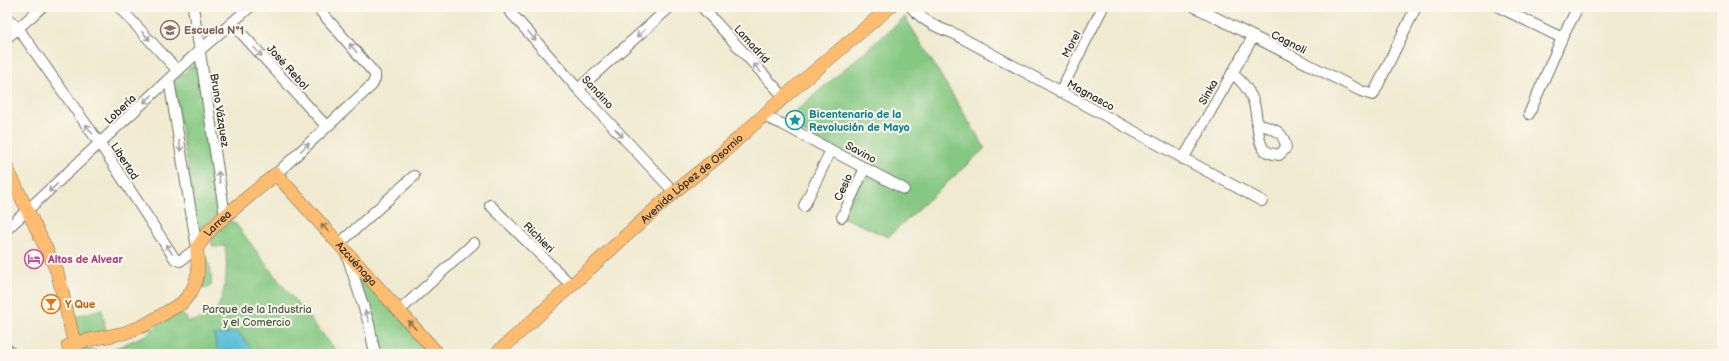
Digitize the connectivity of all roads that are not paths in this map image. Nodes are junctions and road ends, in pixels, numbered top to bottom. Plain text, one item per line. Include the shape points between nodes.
1 (42, 7) edge
2 (119, 7) edge
3 (193, 7) edge
4 (250, 7) edge
5 (317, 7) edge
6 (506, 7) edge
7 (670, 7) edge
8 (702, 7) edge
9 (890, 7) edge
10 (911, 7) edge
11 (1103, 7) edge
12 (1195, 7) edge
13 (1416, 7) edge
14 (1499, 7) edge
15 (1578, 7) edge
16 (7, 18) edge
17 (232, 23) junction
18 (18, 28) junction
19 (1253, 36) junction
20 (7, 38) edge
21 (1562, 38) junction
22 (200, 51) junction
23 (178, 71) junction
24 (1232, 73) junction
25 (169, 80) junction
26 (578, 89) junction
27 (1060, 92) junction
28 (784, 97) junction
29 (1529, 114) dead end
30 (763, 116) junction
31 (1258, 124) dead end
32 (327, 127) junction
33 (100, 144) junction
34 (831, 150) junction
35 (1183, 158) junction
36 (7, 168) edge
37 (865, 168) junction
38 (276, 174) junction
39 (414, 176) dead end
40 (7, 187) edge
41 (904, 189) dead end
42 (674, 192) junction
43 (1262, 201) dead end
44 (490, 205) dead end
45 (804, 206) dead end
46 (25, 214) junction
47 (224, 216) junction
48 (842, 217) dead end
49 (8, 227) edge
50 (474, 243) dead end
51 (343, 247) junction
52 (197, 248) junction
53 (571, 286) junction
54 (399, 311) junction
55 (7, 349) edge
56 (72, 350) edge
57 (12, 354) edge
58 (375, 354) edge
59 (438, 354) edge
60 (496, 354) edge

1 - 18 street
2 -> 23 street
3 - 22 street, Bruno Vázquez
4 - 17 street, Lobería
32 -> 5 street, Larrea via 372,85 376,74
6 -> 26 street, Sandino
7 -> 26 street
28 -> 8 street, Lamadrid
9 - 28 main road, Avenida López de Osornio
10 - 27 street, Magnasco via 940,29 953,33
11 - 27 street, Morel
12 - 19 street, Cagnoli
13 - 19 street, Cagnoli via 1373,95 1361,92
14 - 21 street
15 - 21 street
16 - 18 street, Libertad
17 - 22 street, Lobería
17 -> 32 street, José Rebol
18 - 20 street
33 -> 18 street, Libertad
19 - 24 street, Sinka
21 - 29 street
22 - 23 street, Lobería
47 -> 22 street, Bruno Vázquez
23 - 25 street, Lobería
24 - 31 street via 1249,91
24 - 35 street, Sinka
25 -> 33 street, Lobería
25 -> 52 street
26 -> 42 street, Sandino
27 - 35 street, Magnasco
28 - 30 main road, Avenida López de Osornio
30 - 34 street, Savino
30 - 42 main road, Avenida López de Osornio
38 -> 32 street, Larrea
33 -> 46 street, Lobería
52 -> 33 street, Libertad via 180,261 175,259
34 - 37 street, Savino
34 - 45 street
35 - 43 street, Magnasco
36 - 46 main road
37 - 41 street, Savino
37 - 48 street, Cesio
38 - 47 main road, Larrea
51 -> 38 main road, Azcuénaga
39 - 51 street
40 - 46 main road
42 - 53 main road, Avenida López de Osornio
44 - 53 street, Richieri
46 - 49 street, Lobería
46 - 56 main road via 52,280
47 - 52 main road, Larrea
50 - 54 street
51 - 54 main road, Azcuénaga
58 -> 51 street via 369,324
52 - 56 main road, Larrea via 198,272 195,284 182,303 143,326 124,333 84,341
53 - 60 main road, Avenida López de Osornio
59 -> 54 main road, Azcuénaga
55 - 57 street

